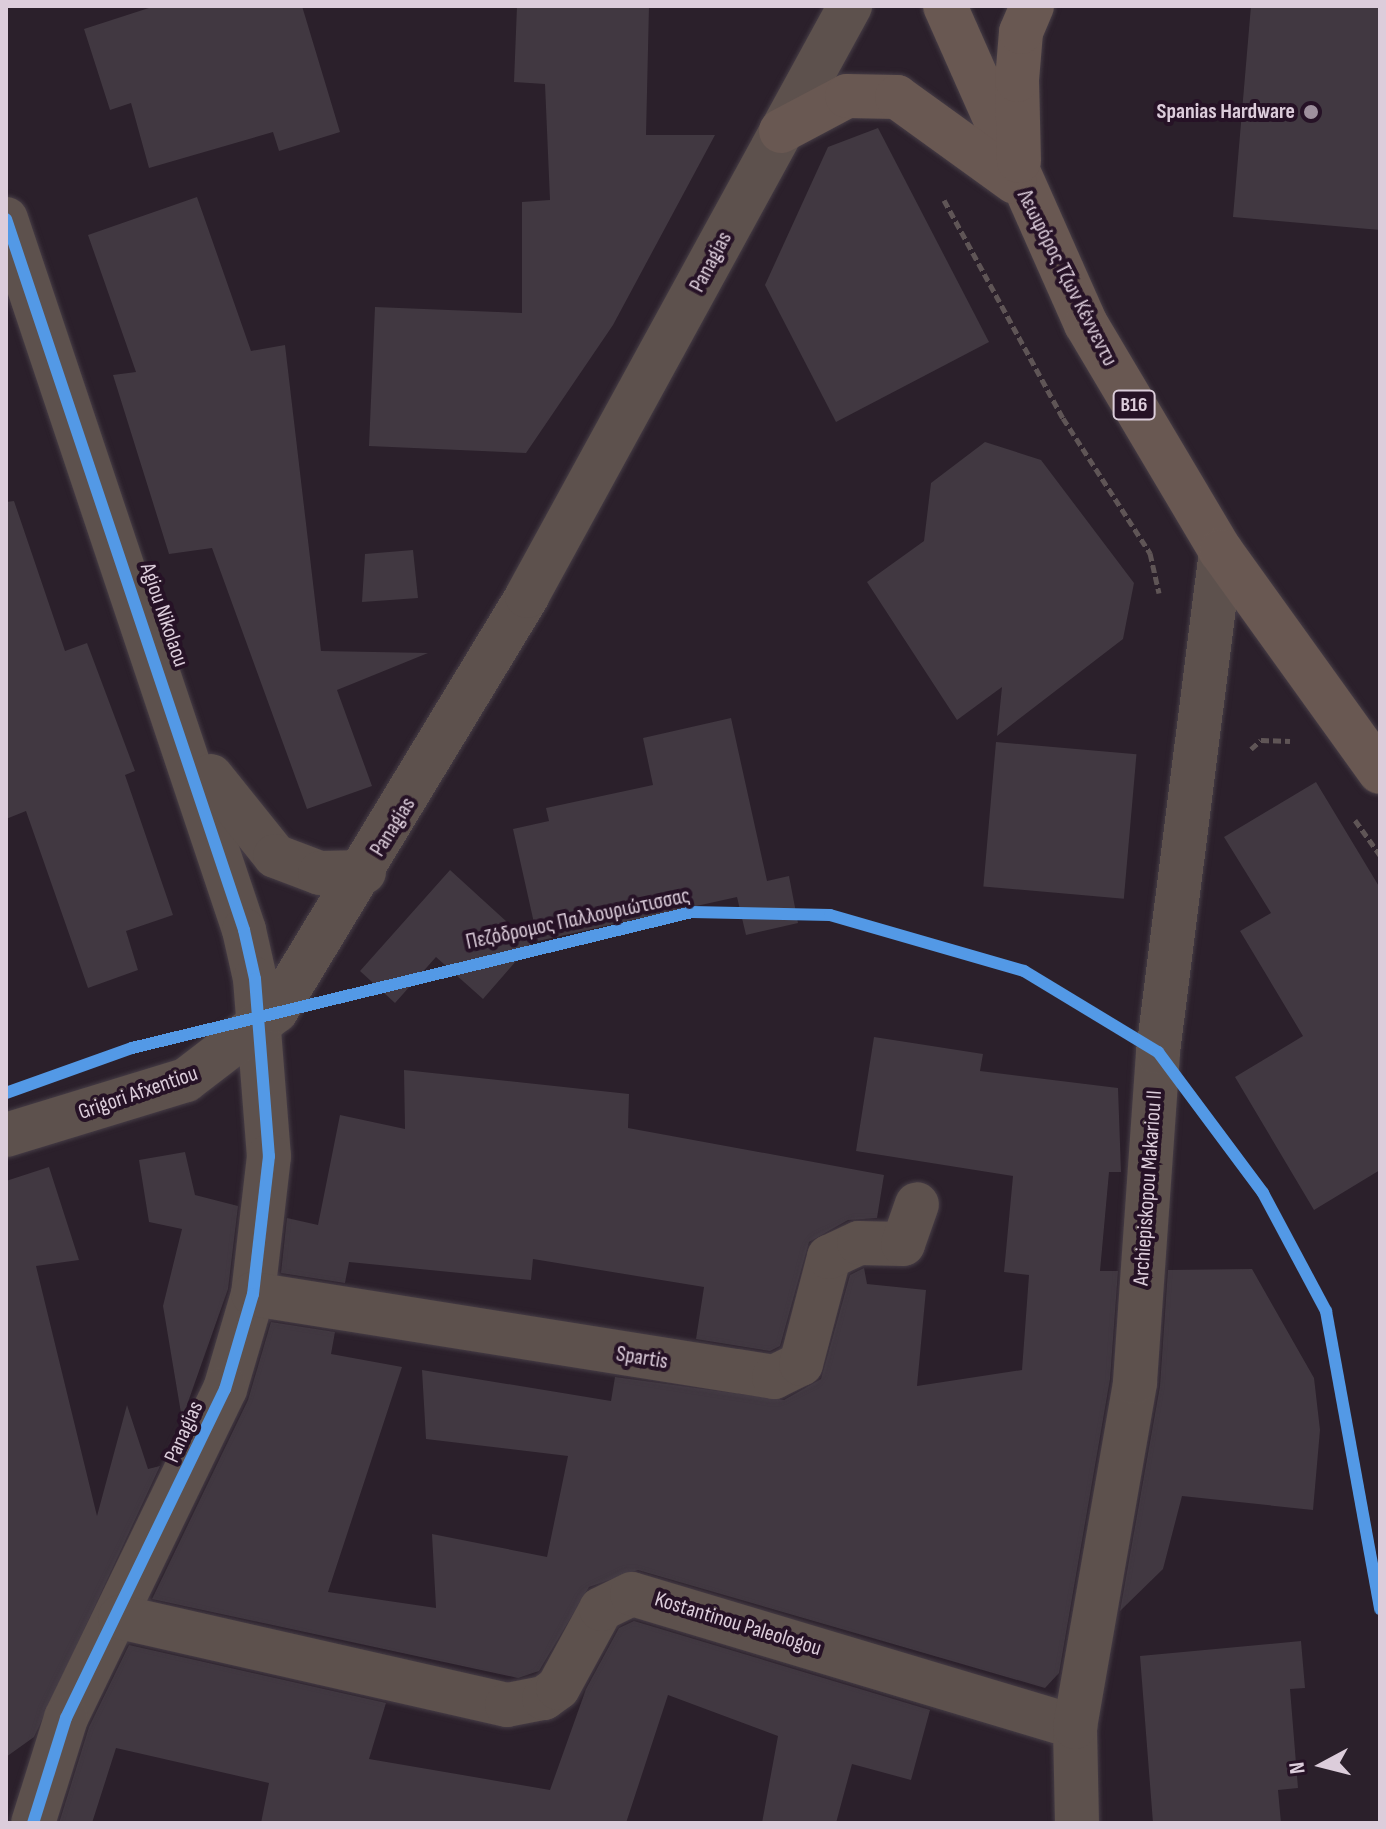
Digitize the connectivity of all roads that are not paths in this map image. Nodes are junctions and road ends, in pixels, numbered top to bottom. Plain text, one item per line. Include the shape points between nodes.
1 (850, 6) edge
2 (945, 6) edge
3 (1032, 6) edge
4 (781, 131) junction
5 (1020, 186) junction
6 (6, 219) edge
7 (1221, 551) junction
8 (173, 703) junction
9 (1380, 772) edge
10 (364, 872) junction
11 (259, 1030) junction
12 (6, 1135) edge
13 (917, 1204) dead end
14 (253, 1294) junction
15 (120, 1617) junction
16 (1075, 1727) junction
17 (33, 1823) edge
18 (1077, 1823) edge

1 - 4 street, Panagias
2 - 5 main road, Λεωφόρος Τζων Κέννεντυ / B16
3 - 5 main road via 1021,32 1017,80
4 - 5 main road via 847,96 897,97
4 - 10 street, Panagias via 625,426
5 - 7 main road, Λεωφόρος Τζων Κέννεντυ / B16 via 1086,324
6 - 8 street, Agiou Nikolaou
7 - 9 main road, Λεωφόρος Τζων Κέννεντυ / B16
7 - 16 street, Archiepiskopou Makariou II via 1158,1052 1135,1382
8 - 10 street, Agiou Nikolaou via 230,809 275,856 320,873
8 - 11 street, Agiou Nikolaou via 244,930
10 - 11 street, Panagias
11 - 12 street, Grigori Afxentiou via 186,1080
11 - 14 street, Panagias via 269,1156
13 - 14 street, Spartis via 903,1244 859,1243 829,1257 801,1364 774,1377
14 - 15 street, Panagias via 225,1389
15 - 16 street, Kostantinou Paleologou via 507,1705 544,1698 558,1688 601,1609 632,1594
15 - 17 street, Panagias via 66,1718
16 - 18 street, Archiepiskopou Makariou II

